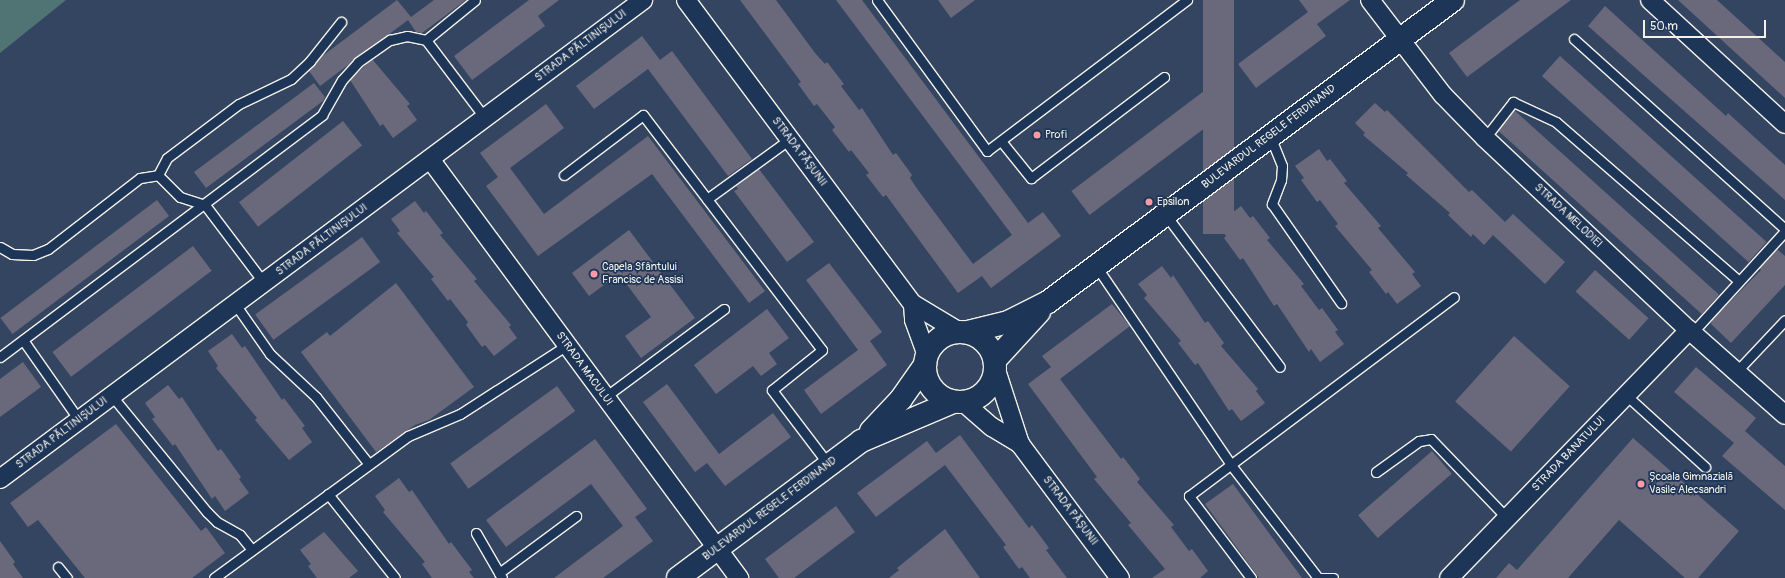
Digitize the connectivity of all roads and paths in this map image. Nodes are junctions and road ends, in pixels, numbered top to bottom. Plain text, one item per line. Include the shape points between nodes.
1 (475, 0) edge
2 (643, 0) edge
3 (686, 0) edge
4 (878, 0) edge
5 (1187, 0) edge
6 (1370, 0) edge
7 (1452, 0) edge
8 (1650, 0) edge
9 (341, 22) dead end
10 (1574, 39) dead end
11 (426, 40) junction
12 (1399, 40) junction
13 (1164, 78) dead end
14 (485, 118) junction
15 (1785, 124) edge
16 (1270, 136) junction
17 (1485, 138) junction
18 (790, 139) junction
19 (1001, 141) junction
20 (430, 159) junction
21 (158, 175) junction
22 (564, 175) dead end
23 (707, 199) junction
24 (205, 205) junction
25 (1165, 214) junction
26 (1785, 230) edge
27 (0, 247) edge
28 (1096, 266) junction
29 (1739, 281) junction
30 (264, 283) junction
31 (1454, 297) dead end
32 (1048, 302) junction
33 (1340, 302) dead end
34 (235, 304) junction
35 (913, 304) junction
36 (724, 309) dead end
37 (1785, 320) edge
38 (963, 332) junction
39 (1691, 332) junction
40 (23, 340) junction
41 (567, 345) junction
42 (0, 356) edge
43 (926, 360) junction
44 (996, 364) junction
45 (1280, 367) dead end
46 (1736, 372) junction
47 (1626, 395) junction
48 (112, 396) junction
49 (605, 397) junction
50 (958, 402) junction
51 (1785, 415) edge
52 (79, 420) junction
53 (862, 441) junction
54 (1020, 444) junction
55 (368, 463) junction
56 (829, 465) junction
57 (1231, 465) junction
58 (1705, 467) dead end
59 (1376, 472) dead end
60 (0, 479) edge
61 (328, 494) junction
62 (576, 516) dead end
63 (1507, 518) junction
64 (476, 533) dead end
65 (716, 549) junction
66 (252, 550) junction
67 (58, 567) dead end
68 (500, 576) edge
69 (67, 578) edge
70 (214, 578) edge
71 (395, 578) edge
72 (678, 578) edge
73 (740, 578) edge
74 (1120, 578) edge
75 (1252, 578) edge
76 (1333, 578) edge
77 (1449, 578) edge

1 - 11 lane
2 - 14 street, STRADA PĂLTINIȘULUI
3 - 18 street, STRADA PĂȘUNII
4 - 19 lane via 987,151
5 - 19 lane
6 - 12 street, STRADA MELODIEI
7 - 12 main road, BULEVARDUL REGELE FERDINAND
8 - 15 street
9 - 21 lane via 310,61 291,79 239,104 167,158
10 - 26 lane
11 - 14 lane
11 - 24 lane via 407,36 390,40 358,62 342,80 322,115
12 - 16 main road, BULEVARDUL REGELE FERDINAND
12 - 17 street, STRADA MELODIEI via 1443,95
13 - 19 lane via 1031,178
14 - 20 street, STRADA PĂLTINIȘULUI
16 - 25 main road, BULEVARDUL REGELE FERDINAND
16 - 33 lane via 1282,166 1281,180 1272,204
17 - 29 lane via 1513,102 1556,122
17 - 39 street, STRADA MELODIEI
18 - 23 lane
18 - 35 street, STRADA PĂȘUNII
20 - 30 street, STRADA PĂLTINIȘULUI
20 - 41 street, STRADA MACULUI
21 - 24 lane via 180,197
21 - 27 lane via 140,178 48,249 33,255 12,254
22 - 23 lane via 643,115
23 - 56 lane via 822,350 772,390
24 - 30 lane
24 - 40 lane
25 - 28 main road, BULEVARDUL REGELE FERDINAND
25 - 45 lane
26 - 29 lane
28 - 32 main road, BULEVARDUL REGELE FERDINAND
28 - 57 lane
29 - 39 lane
30 - 34 street, STRADA PĂLTINIȘULUI
31 - 57 lane
32 - 38 main road, BULEVARDUL REGELE FERDINAND via 1008,322
32 - 44 main road, BULEVARDUL REGELE FERDINAND
34 - 48 street, STRADA PĂLTINIȘULUI
34 - 55 lane via 270,354 316,397
35 - 38 street, STRADA PĂȘUNII
35 - 43 street, STRADA PĂȘUNII via 914,320
36 - 49 lane
37 - 46 lane
38 - 43 main road via 939,339
38 - 44 main road via 986,342
39 - 46 street, STRADA MELODIEI
39 - 47 street, STRADA BANATULUI
40 - 42 lane
40 - 52 lane
41 - 49 street, STRADA MACULUI
41 - 55 lane via 460,414 408,436
43 - 50 main road via 929,384 936,392
43 - 53 main road, BULEVARDUL REGELE FERDINAND via 901,399
44 - 50 main road via 989,388 982,395
44 - 54 street, STRADA PĂȘUNII
46 - 51 street, STRADA MELODIEI
47 - 58 lane
47 - 63 street, STRADA BANATULUI
48 - 52 street, STRADA PĂLTINIȘULUI
48 - 66 lane via 207,512 217,522 240,535
49 - 65 street, STRADA MACULUI
50 - 53 main road, BULEVARDUL REGELE FERDINAND
50 - 54 street, STRADA PĂȘUNII
52 - 60 street, STRADA PĂLTINIȘULUI
53 - 56 main road, BULEVARDUL REGELE FERDINAND
54 - 74 street, STRADA PĂȘUNII
55 - 61 lane
56 - 65 main road, BULEVARDUL REGELE FERDINAND
57 - 75 lane via 1189,496
57 - 76 lane via 1318,578
59 - 63 lane via 1419,441 1431,439
61 - 66 lane
61 - 71 lane
62 - 68 lane
63 - 77 street, STRADA BANATULUI
64 - 68 lane
65 - 72 main road, BULEVARDUL REGELE FERDINAND
65 - 73 street, STRADA MACULUI
66 - 70 lane
67 - 69 lane

